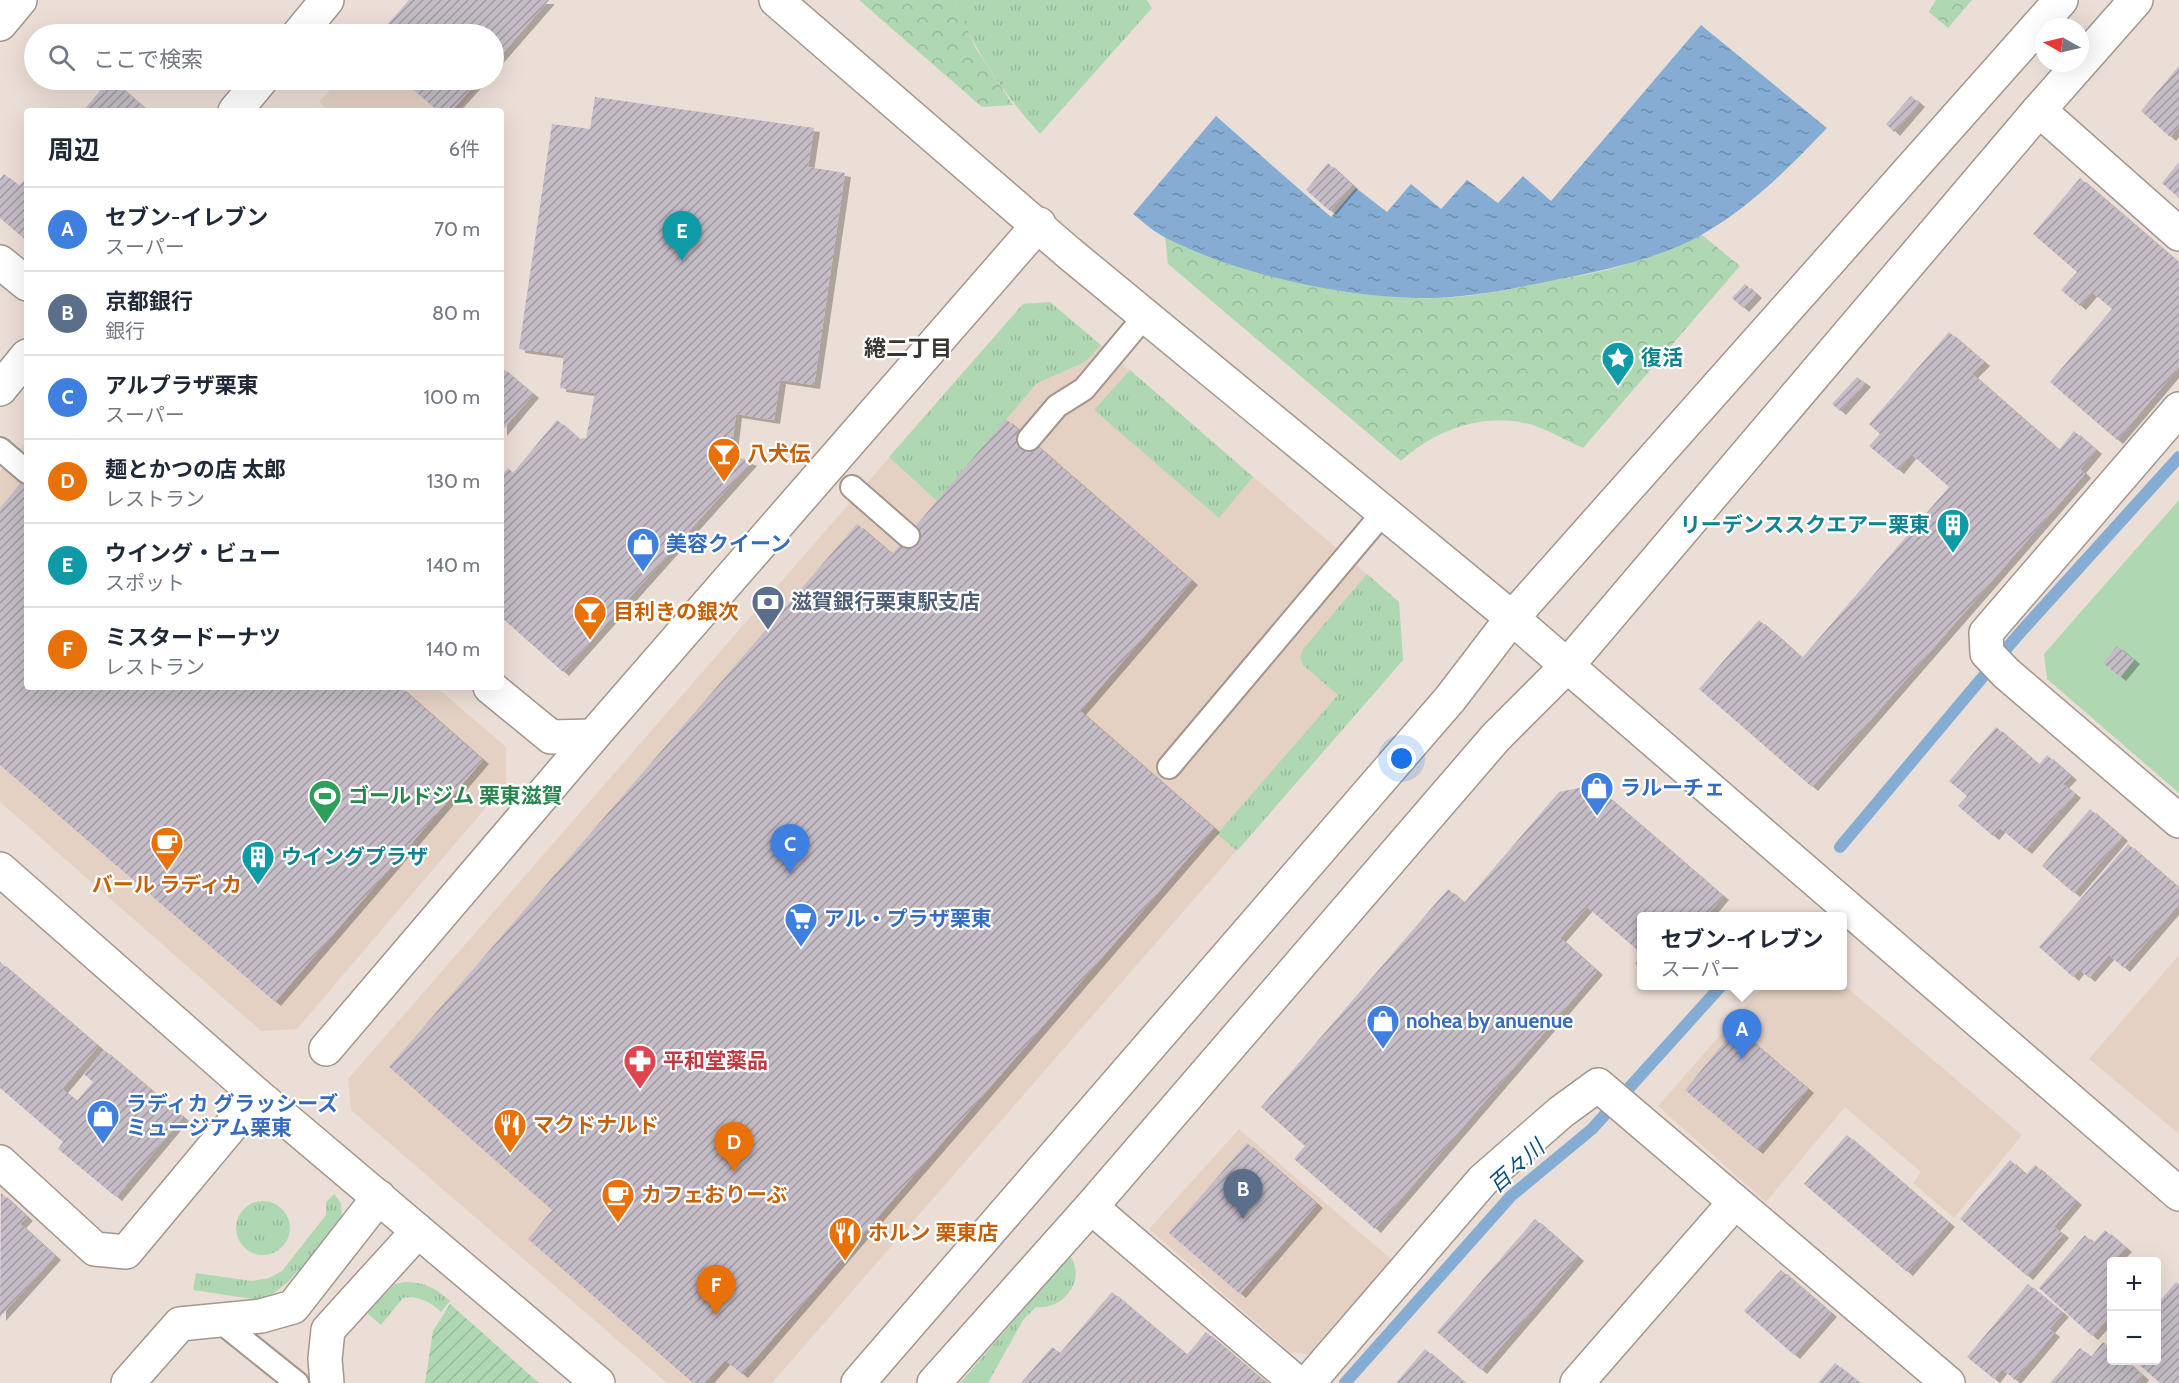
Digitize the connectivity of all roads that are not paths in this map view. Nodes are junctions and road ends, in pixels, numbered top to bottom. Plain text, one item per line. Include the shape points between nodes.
1 (20, 0) edge
2 (327, 0) edge
3 (776, 0) edge
4 (2061, 0) edge
5 (2136, 0) edge
6 (0, 24) edge
7 (307, 24) edge
8 (253, 90) edge
9 (238, 108) edge
10 (2039, 110) junction
11 (1039, 224) junction
12 (2179, 234) edge
13 (0, 262) edge
14 (24, 282) edge
15 (1145, 316) junction
16 (24, 360) edge
17 (0, 389) edge
18 (2179, 409) edge
19 (1029, 439) dead end
20 (0, 449) edge
21 (24, 469) edge
22 (852, 487) dead end
23 (1383, 513) junction
24 (908, 536) dead end
25 (1512, 618) junction
26 (1566, 667) junction
27 (493, 690) edge
28 (593, 736) junction
29 (1169, 767) dead end
30 (2179, 820) edge
31 (0, 869) edge
32 (327, 1049) dead end
33 (257, 1095) junction
34 (0, 1162) edge
35 (2179, 1194) edge
36 (379, 1197) junction
37 (1735, 1202) junction
38 (1091, 1207) junction
39 (418, 1231) junction
40 (221, 1322) junction
41 (128, 1383) edge
42 (297, 1383) edge
43 (327, 1383) edge
44 (598, 1383) edge
45 (858, 1383) edge
46 (934, 1383) edge
47 (1297, 1383) edge
48 (1308, 1383) edge
49 (1577, 1383) edge
50 (1948, 1383) edge

1 - 6 street
2 - 7 street
3 - 11 street
4 - 25 street
5 - 10 street
8 - 9 street
10 - 12 street
10 - 26 street
11 - 15 street
11 - 28 street
13 - 14 street
15 - 19 lane via 1084,389 1057,406
15 - 23 street
16 - 17 street
18 - 30 street via 1986,633 1996,663
20 - 21 lane
22 - 24 lane
23 - 25 street
23 - 29 lane
25 - 26 street
25 - 45 street via 1450,699
26 - 35 street
26 - 38 street via 1496,737
27 - 28 street via 551,736
28 - 32 street
31 - 33 street
33 - 34 street via 126,1251 94,1249
33 - 36 street
36 - 39 street
36 - 40 street via 293,1307
37 - 48 street via 1598,1085 1483,1180
37 - 49 street
37 - 50 street
38 - 46 street
38 - 47 street
39 - 43 street via 328,1330
39 - 44 street
40 - 41 street via 180,1324
40 - 42 lane

